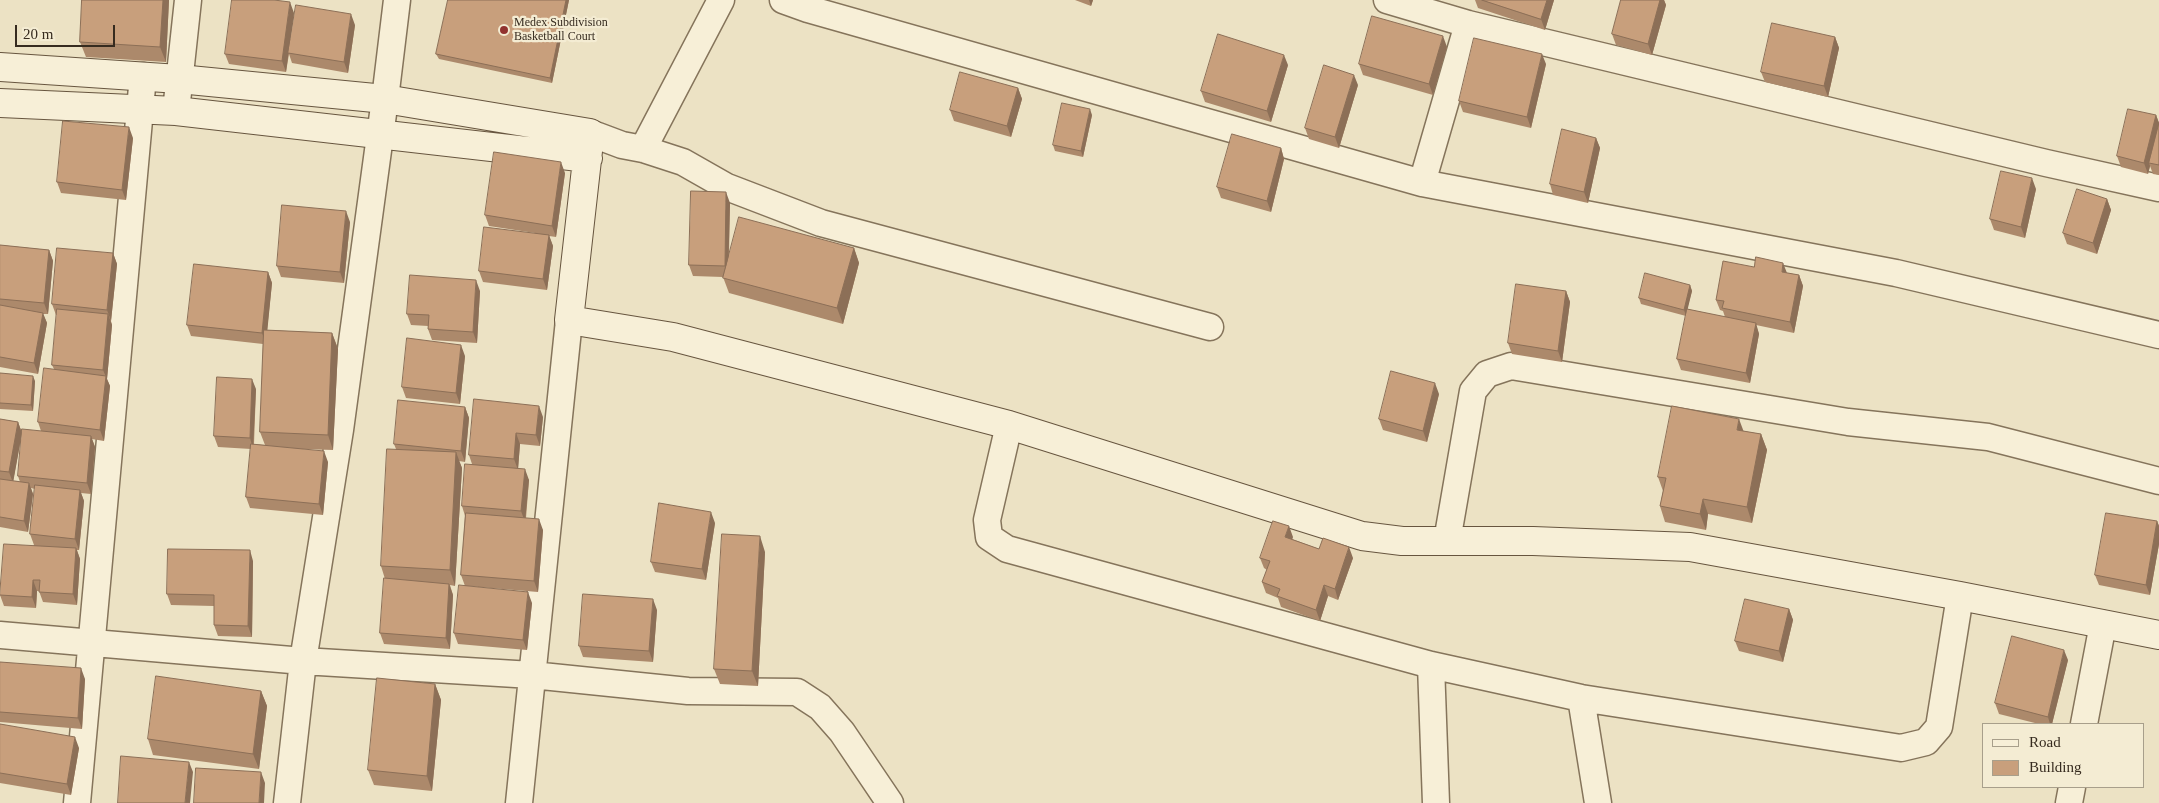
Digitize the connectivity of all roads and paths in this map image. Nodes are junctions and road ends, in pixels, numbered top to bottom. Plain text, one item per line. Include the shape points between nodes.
1 (188, 0) edge
2 (397, 0) edge
3 (720, 0) edge
4 (784, 0) edge
5 (1387, 0) edge
6 (1468, 24) junction
7 (0, 67) edge
8 (143, 76) junction
9 (179, 79) junction
10 (385, 99) junction
11 (0, 103) edge
12 (141, 111) junction
13 (176, 111) junction
14 (380, 133) junction
15 (589, 145) junction
16 (632, 147) junction
17 (1422, 183) junction
18 (2159, 188) edge
19 (569, 320) junction
20 (1210, 327) dead end
21 (2159, 335) edge
22 (1009, 425) junction
23 (2159, 481) edge
24 (1447, 541) junction
25 (1960, 596) junction
26 (2103, 624) junction
27 (0, 635) edge
28 (2159, 635) edge
29 (91, 643) junction
30 (303, 661) junction
31 (1431, 665) junction
32 (532, 675) junction
33 (1581, 698) junction
34 (2084, 723) edge
35 (2072, 788) edge
36 (77, 803) edge
37 (287, 803) edge
38 (519, 803) edge
39 (890, 803) edge
40 (1436, 803) edge
41 (1598, 803) edge
42 (2069, 803) edge

1 - 9 street
2 - 10 street
3 - 16 street
4 - 17 street
5 - 6 street
6 - 17 street
6 - 18 street
7 - 8 street
8 - 9 street
8 - 12 street
9 - 10 street
9 - 13 street
10 - 14 street
10 - 15 street
11 - 12 street
12 - 13 street
12 - 29 street
13 - 14 street
14 - 15 street
14 - 30 street via 340,430
15 - 16 street
15 - 19 street
16 - 20 street via 683,162 727,187 821,223
17 - 21 street via 1896,273
19 - 22 street via 672,337
19 - 32 street
22 - 24 street via 1362,536 1402,542
22 - 31 street via 987,520 989,537 1007,549
23 - 24 street via 1988,436 1848,422 1511,366 1487,374 1473,391
24 - 25 street via 1690,547
25 - 26 street
25 - 33 street via 1939,727 1926,742 1901,748
26 - 28 street
26 - 34 street
27 - 29 street
29 - 30 street
29 - 36 street
30 - 32 street
30 - 37 street
31 - 33 street
31 - 40 street
32 - 38 street
32 - 39 street via 688,691 797,692 820,706 842,732
33 - 41 street
35 - 42 street

